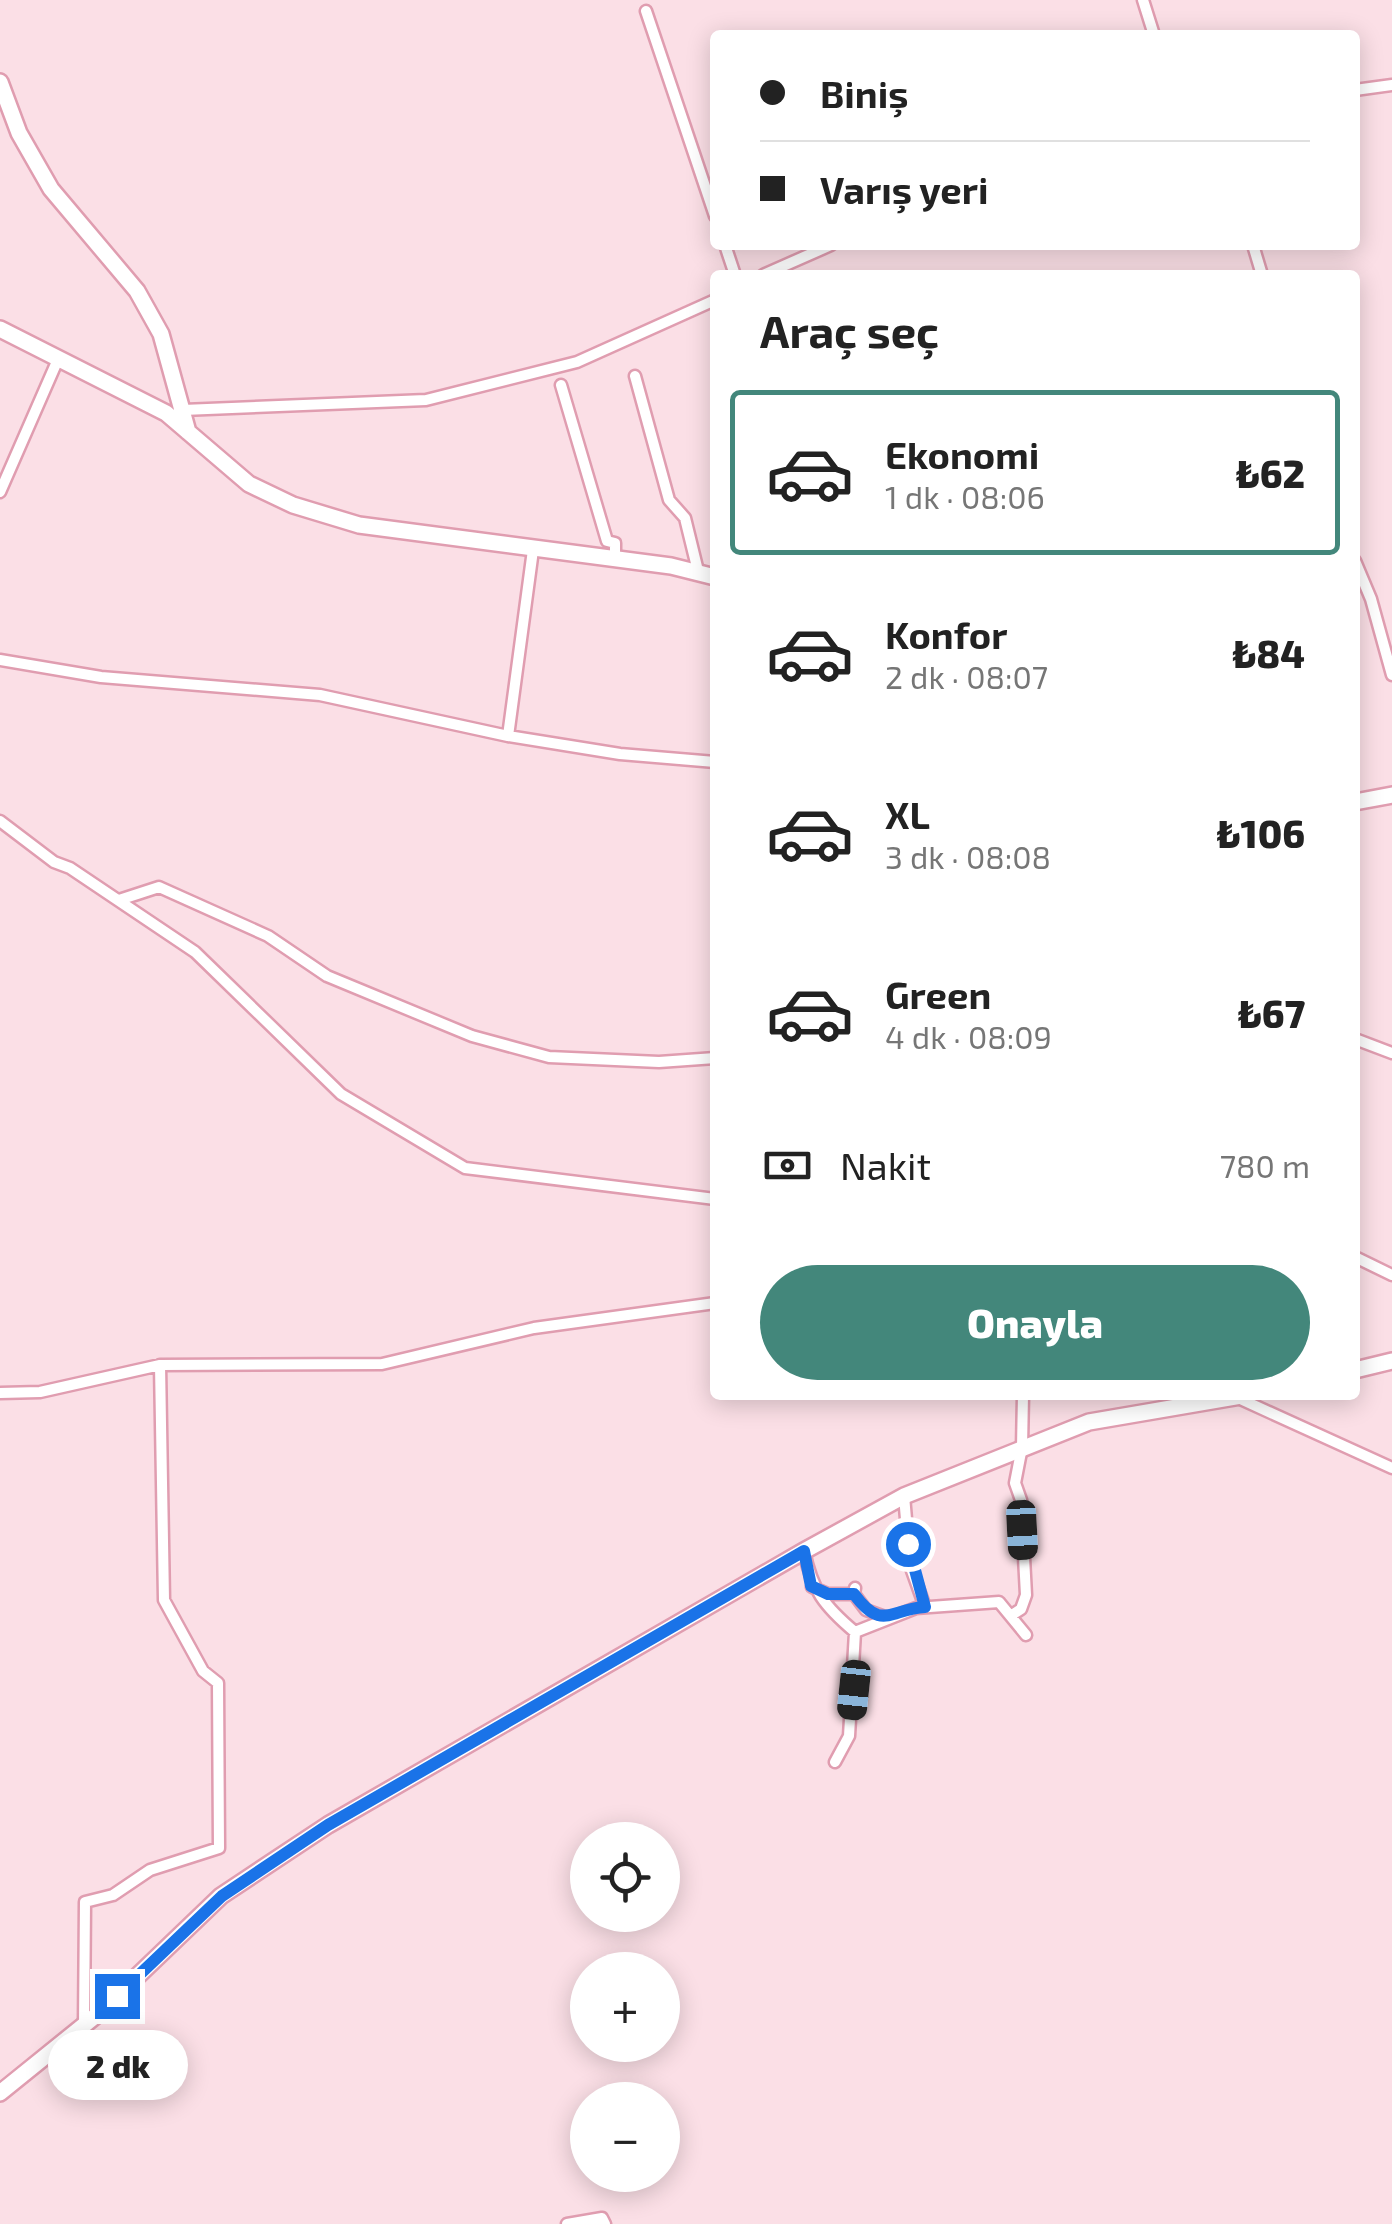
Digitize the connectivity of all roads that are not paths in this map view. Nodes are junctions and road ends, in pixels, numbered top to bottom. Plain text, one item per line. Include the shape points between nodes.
1 (1143, 0) edge
2 (646, 11) dead end
3 (1152, 30) edge
4 (0, 82) edge
5 (1392, 86) edge
6 (1360, 89) edge
7 (710, 201) edge
8 (820, 250) edge
9 (774, 270) edge
10 (710, 302) edge
11 (0, 329) edge
12 (59, 357) junction
13 (635, 376) dead end
14 (561, 385) dead end
15 (184, 410) junction
16 (188, 432) junction
17 (0, 492) edge
18 (533, 550) junction
19 (615, 560) junction
20 (698, 571) junction
21 (1360, 573) edge
22 (710, 575) edge
23 (0, 660) edge
24 (1392, 675) edge
25 (508, 736) junction
26 (710, 762) edge
27 (1392, 795) edge
28 (1360, 801) edge
29 (0, 821) edge
30 (119, 900) junction
31 (1360, 1040) edge
32 (1392, 1052) edge
33 (710, 1058) edge
34 (710, 1198) edge
35 (1360, 1259) edge
36 (1392, 1274) edge
37 (710, 1305) edge
38 (1392, 1361) edge
39 (160, 1365) junction
40 (1360, 1369) edge
41 (0, 1393) edge
42 (1023, 1400) edge
43 (1194, 1400) edge
44 (1249, 1400) edge
45 (1022, 1447) junction
46 (1392, 1468) edge
47 (904, 1496) junction
48 (804, 1551) junction
49 (811, 1586) junction
50 (925, 1607) junction
51 (1012, 1614) junction
52 (889, 1618) junction
53 (855, 1632) junction
54 (1026, 1635) dead end
55 (835, 1762) dead end
56 (84, 2026) junction
57 (0, 2093) edge
58 (567, 2224) edge
59 (605, 2224) edge

1 - 3 street
2 - 7 street
4 - 15 street via 50,190 137,291 161,334
5 - 6 street
8 - 9 street
10 - 15 street via 577,362 426,400
11 - 12 street
12 - 16 street via 166,413
12 - 17 street
13 - 20 street via 669,500 685,518
14 - 19 street via 607,540 615,543
15 - 16 street
16 - 18 street via 249,484 325,516
18 - 19 street
18 - 25 street
19 - 20 street
20 - 22 street
21 - 24 street
23 - 25 street via 101,677 320,695
25 - 26 street
27 - 28 street
29 - 30 street
30 - 33 street via 158,887 268,936 339,982 472,1036 549,1057
30 - 34 street via 195,952 341,1094 465,1168
31 - 32 street
35 - 36 street
37 - 39 street via 534,1328 382,1364
38 - 40 street
39 - 41 street via 40,1392
39 - 56 street via 164,1600 204,1671 218,1683 220,1848 150,1870 113,1895 85,1902
42 - 45 street
43 - 45 street via 1090,1422
44 - 46 street
45 - 47 street
45 - 51 street via 1015,1483 1026,1595
47 - 48 street
47 - 50 street via 910,1565
48 - 49 street
48 - 56 street via 313,1835 222,1896
49 - 52 street via 828,1594 854,1591 866,1610
49 - 53 street
50 - 51 street via 998,1602
50 - 52 street
51 - 54 street
52 - 53 street
53 - 55 street via 849,1736
56 - 57 street
58 - 59 street via 602,2218

